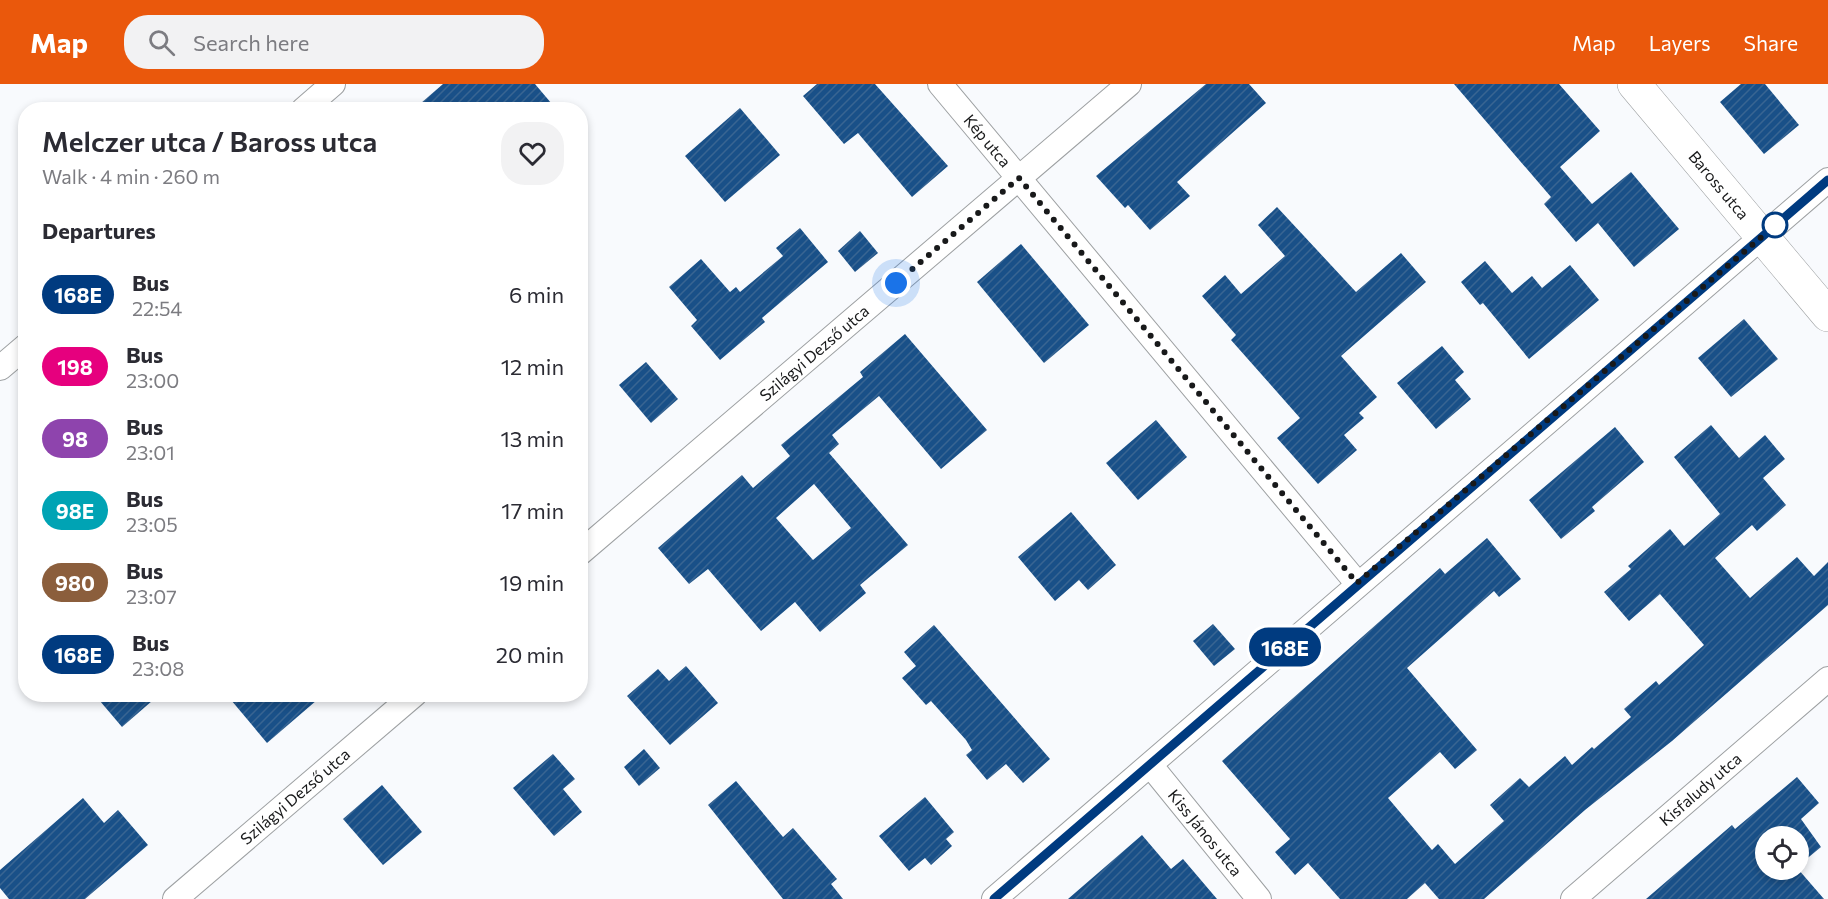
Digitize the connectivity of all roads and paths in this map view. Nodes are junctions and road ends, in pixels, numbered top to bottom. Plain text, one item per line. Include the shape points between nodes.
1 (333, 84) edge
2 (939, 84) edge
3 (1129, 84) edge
4 (1634, 84) edge
5 (312, 102) edge
6 (1019, 178) junction
7 (1828, 180) edge
8 (1762, 236) junction
9 (1828, 315) edge
10 (18, 353) edge
11 (0, 368) edge
12 (588, 546) edge
13 (1357, 583) junction
14 (1828, 679) edge
15 (406, 702) edge
16 (1151, 766) junction
17 (175, 899) edge
18 (994, 899) edge
19 (1259, 899) edge
20 (1573, 899) edge

1 - 5 street
2 - 6 street, Kép utca
3 - 6 street, Szilágyi Dezső utca
4 - 8 street, Baross utca
6 - 12 street, Szilágyi Dezső utca
6 - 13 street, Kép utca
7 - 8 street
8 - 9 street, Baross utca
8 - 13 street
10 - 11 street
13 - 16 street
14 - 20 street, Kisfaludy utca
15 - 17 street, Szilágyi Dezső utca
16 - 18 street
16 - 19 street, Kiss János utca

